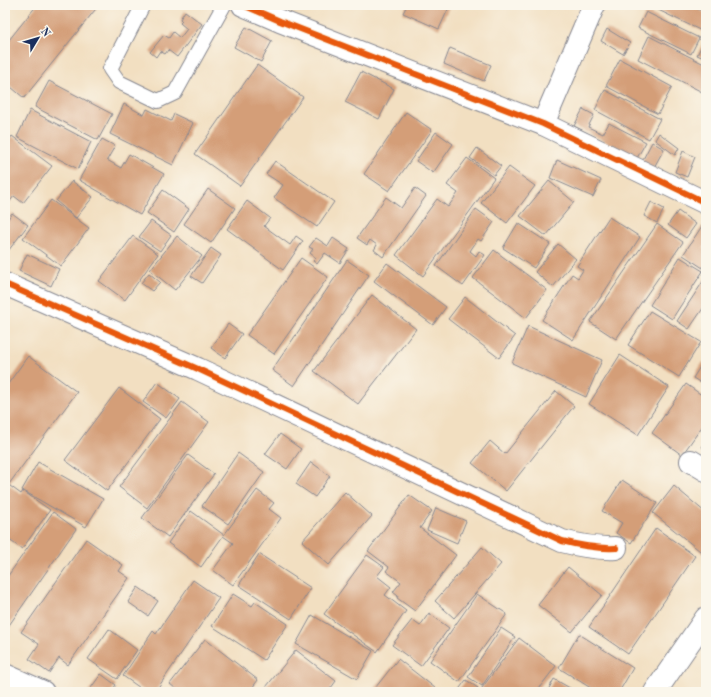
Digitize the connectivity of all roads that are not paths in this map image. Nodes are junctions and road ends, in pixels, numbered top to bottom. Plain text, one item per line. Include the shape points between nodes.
1 (144, 5) edge
2 (224, 5) edge
3 (242, 5) edge
4 (594, 5) edge
5 (543, 124) junction
6 (706, 203) edge
7 (5, 284) edge
8 (616, 548) dead end
9 (706, 618) edge
10 (5, 675) edge
11 (43, 692) edge
12 (654, 692) edge

1 - 2 lane via 110,69 119,82 158,101 175,93
3 - 5 street
4 - 5 street
5 - 6 street
7 - 8 street via 198,369 562,541 600,549
9 - 12 street
10 - 11 street

